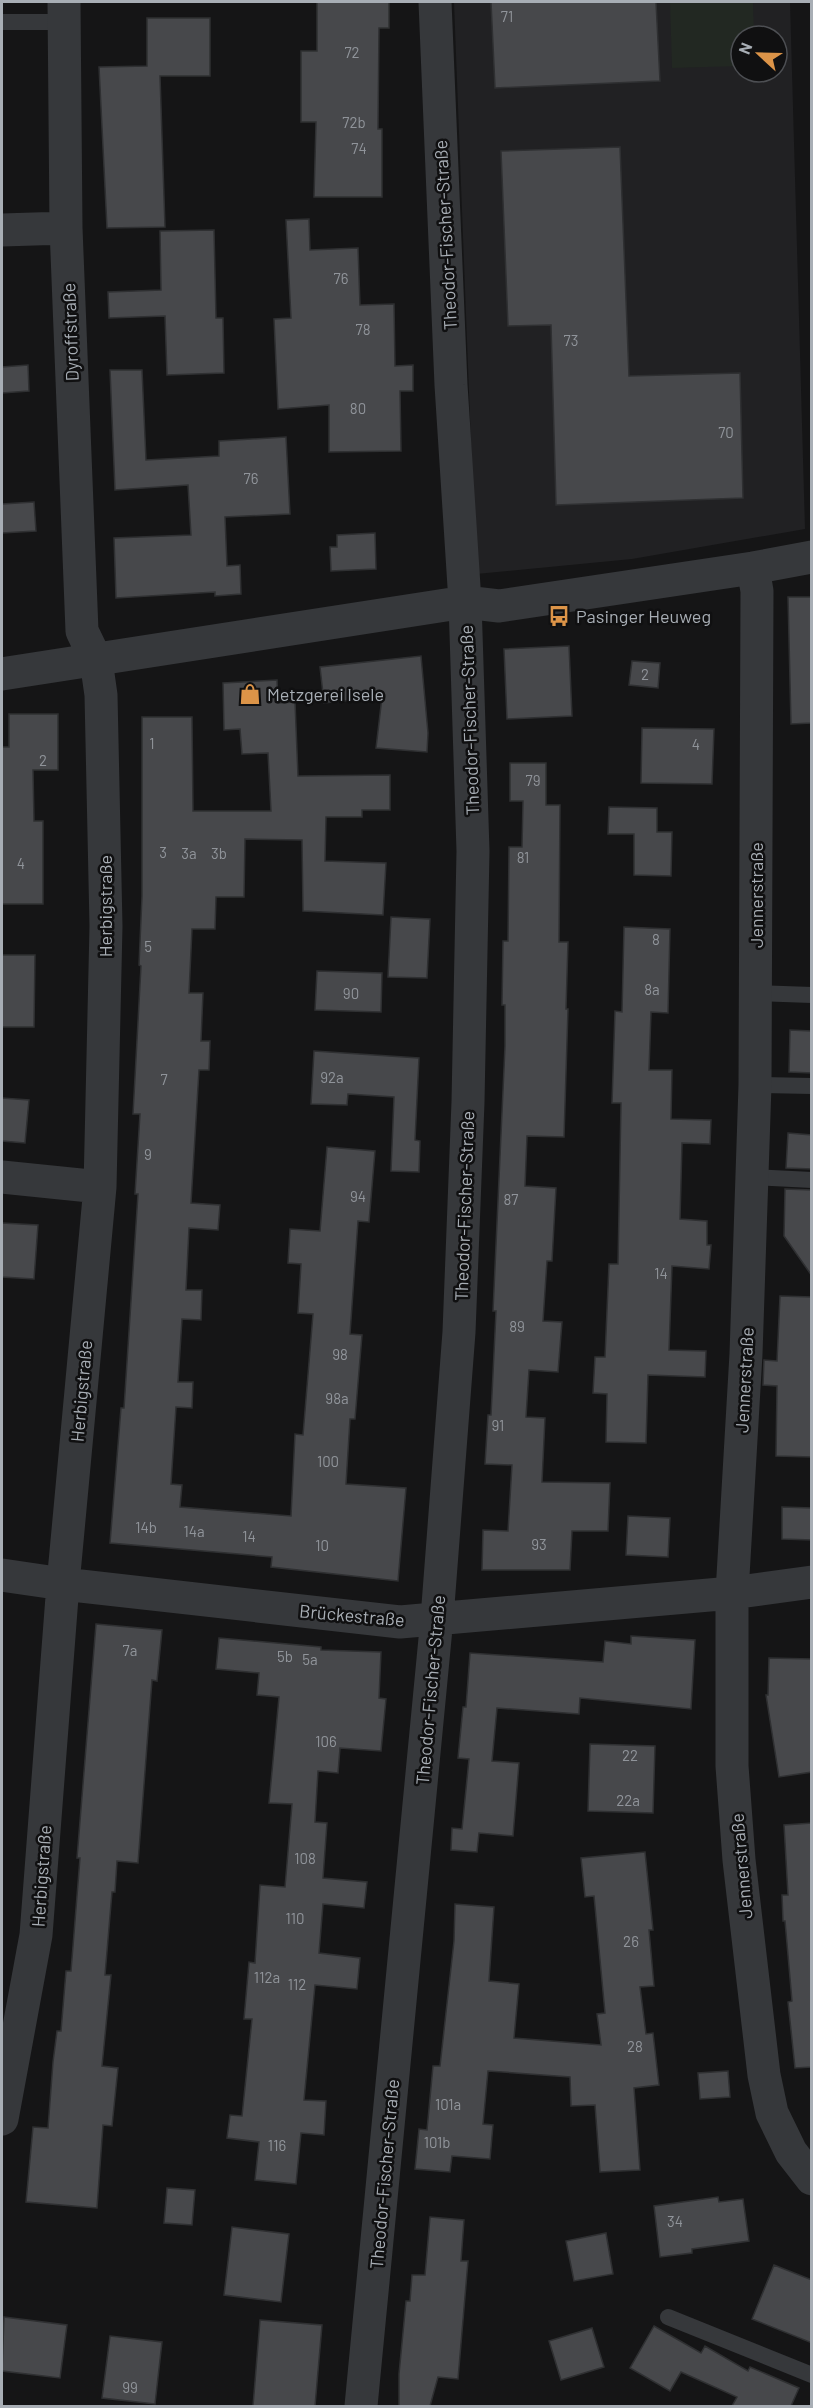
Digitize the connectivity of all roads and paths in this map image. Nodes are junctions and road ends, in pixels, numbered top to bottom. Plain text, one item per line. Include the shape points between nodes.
1 (435, 2) edge
2 (64, 12) edge
3 (2, 22) edge
4 (66, 228) junction
5 (2, 230) edge
6 (812, 557) edge
7 (753, 568) junction
8 (465, 602) junction
9 (96, 660) junction
10 (2, 674) edge
11 (756, 993) junction
12 (812, 994) edge
13 (754, 1085) junction
14 (812, 1086) edge
15 (2, 1177) edge
16 (751, 1178) junction
17 (812, 1180) edge
18 (100, 1187) junction
19 (2, 1575) edge
20 (812, 1582) edge
21 (63, 1584) junction
22 (732, 1593) junction
23 (437, 1618) junction
24 (2, 2119) edge
25 (812, 2179) edge
26 (668, 2317) dead end
27 (812, 2375) edge
28 (362, 2406) edge

1 - 8 street, Theodor-Fischer-Straße
2 - 3 lane
2 - 4 street, Dyroffstraße
4 - 5 street
4 - 9 street, Dyroffstraße via 82,631
6 - 7 street
7 - 8 street via 499,606
7 - 11 street, Jennerstraße via 757,591
8 - 9 street
8 - 23 street, Theodor-Fischer-Straße via 474,851 468,1102 459,1332
9 - 10 street
9 - 18 street, Herbigstraße via 101,694 106,926
11 - 12 lane
11 - 13 street, Jennerstraße
13 - 14 lane
13 - 16 street, Jennerstraße
15 - 18 street
16 - 17 lane
16 - 22 street, Jennerstraße via 746,1354
18 - 21 street, Herbigstraße
19 - 21 street, Brückestraße
20 - 22 street, Brückestraße
21 - 23 street, Brückestraße via 400,1622
21 - 24 street, Herbigstraße via 36,1935
22 - 23 street, Brückestraße
22 - 25 street, Jennerstraße via 732,1766 764,2075 772,2113 791,2152
23 - 28 street, Theodor-Fischer-Straße
26 - 27 lane

